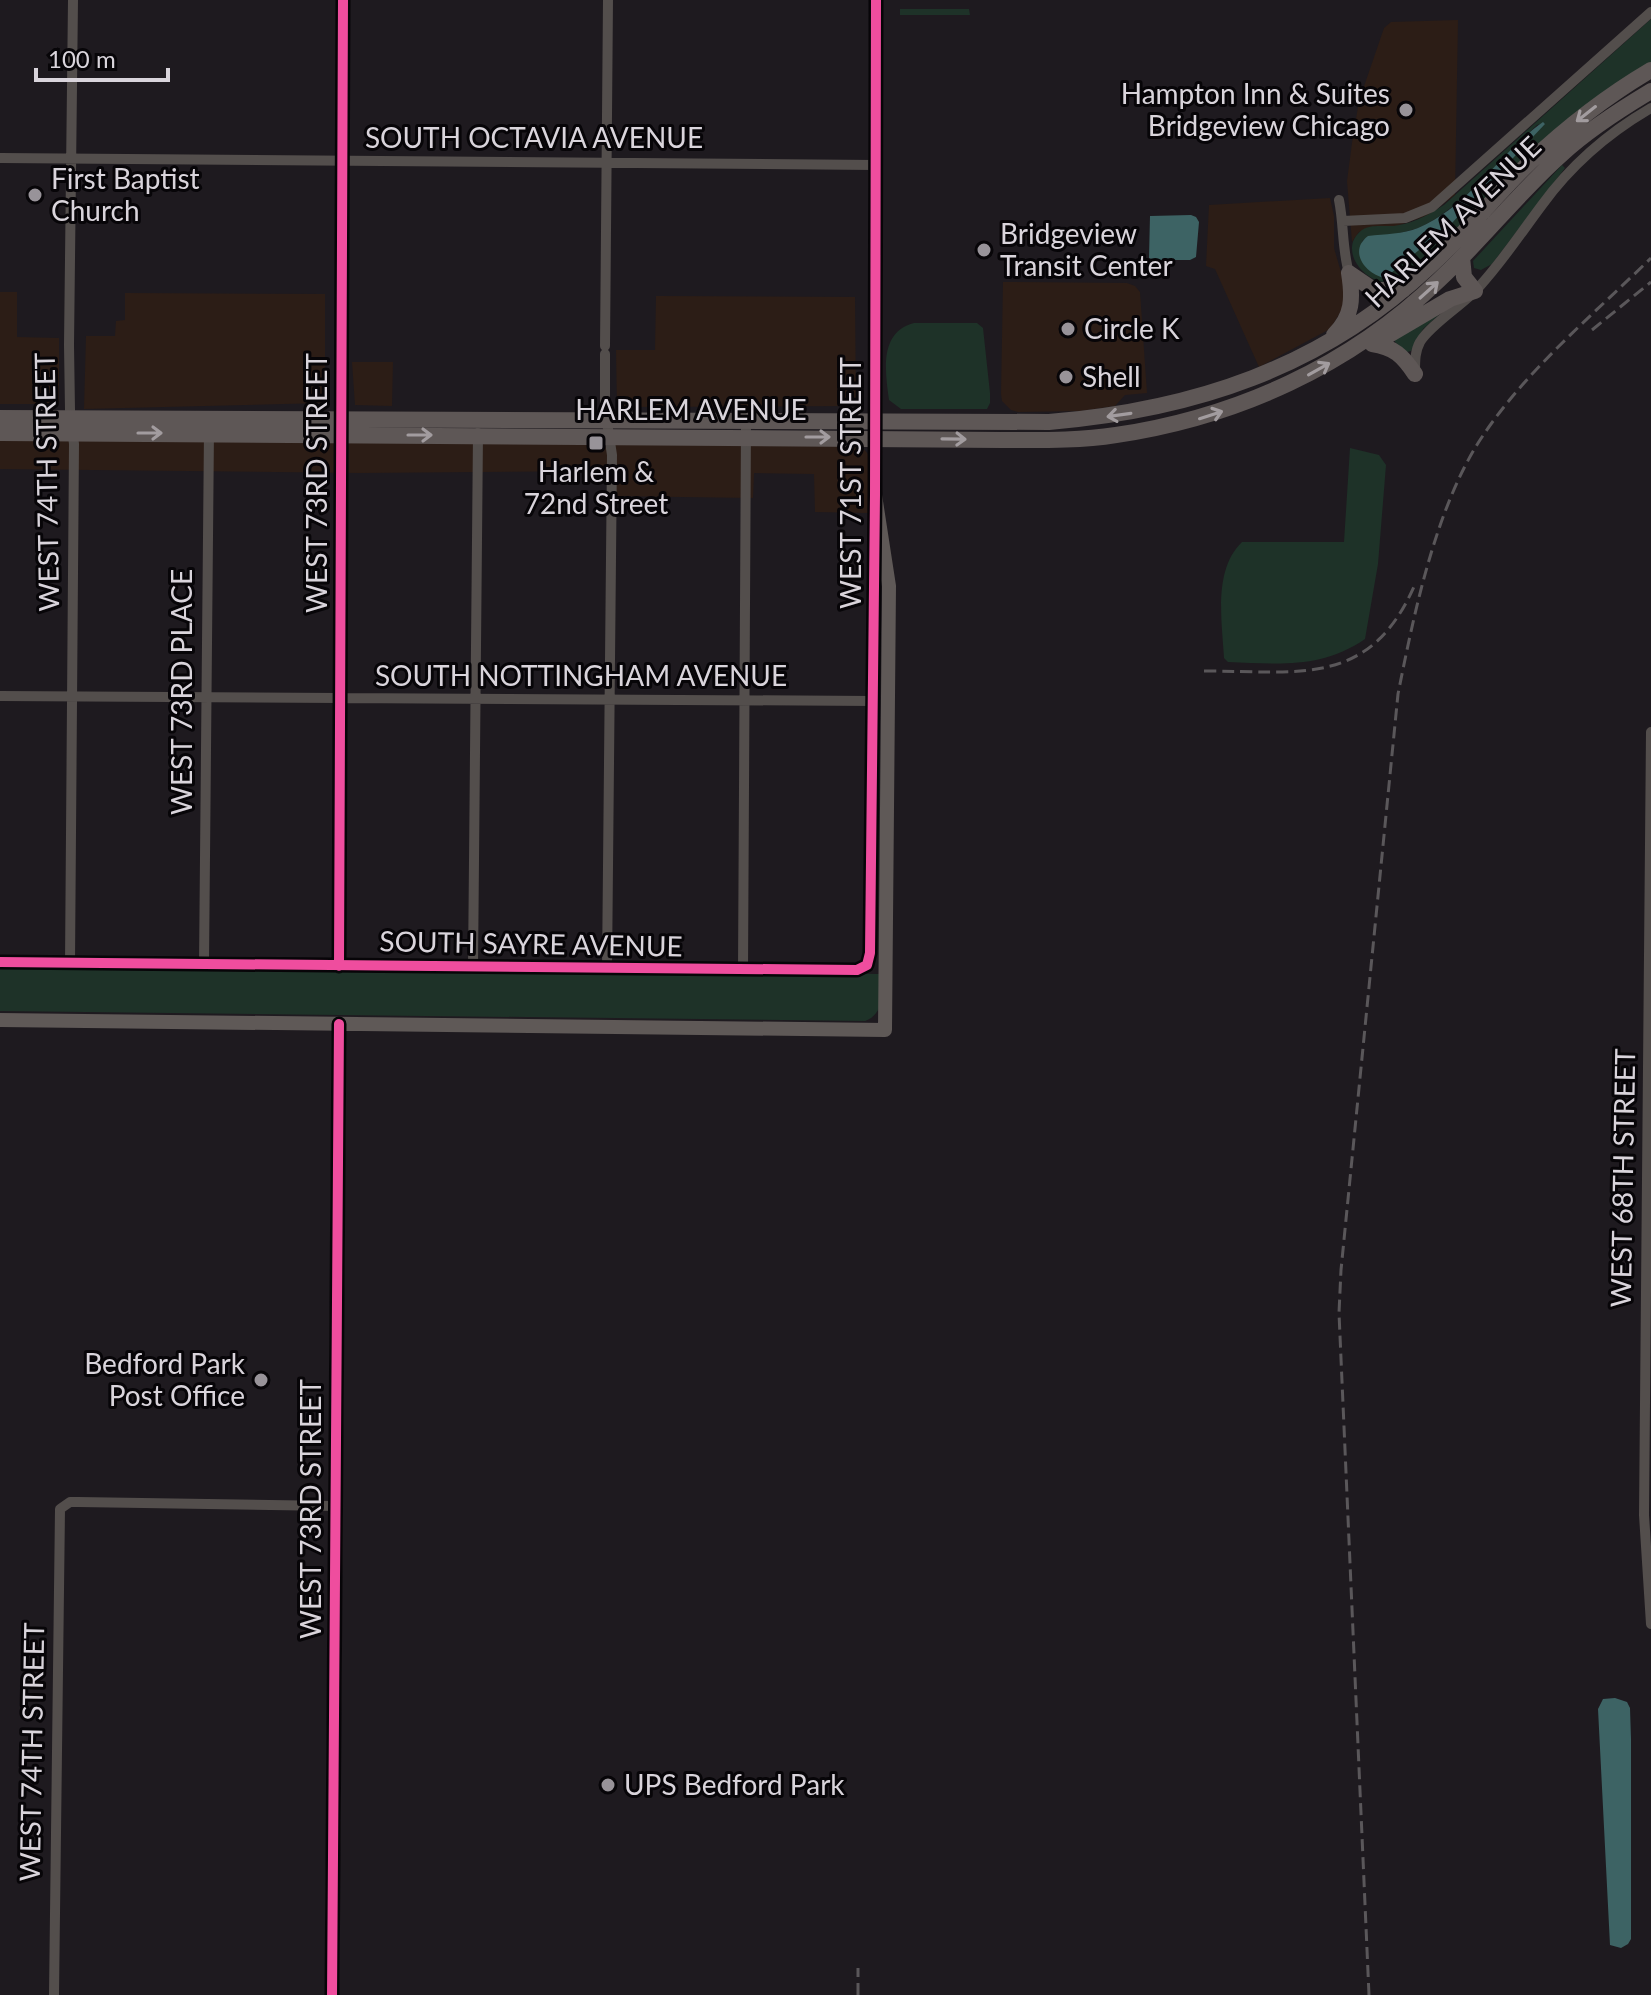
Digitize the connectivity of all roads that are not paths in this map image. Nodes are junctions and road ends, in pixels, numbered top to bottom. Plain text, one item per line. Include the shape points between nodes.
1 (73, 0) edge
2 (343, 0) edge
3 (608, 0) edge
4 (876, 0) edge
5 (1651, 12) edge
6 (1651, 70) edge
7 (1651, 91) edge
8 (1651, 108) edge
9 (0, 158) edge
10 (70, 158) junction
11 (342, 160) junction
12 (607, 162) junction
13 (875, 165) junction
14 (1339, 200) dead end
15 (1343, 221) junction
16 (1462, 257) junction
17 (1349, 273) junction
18 (1403, 290) junction
19 (1475, 291) junction
20 (1324, 344) junction
21 (1372, 344) junction
22 (1348, 353) junction
23 (1415, 374) joint
24 (0, 418) edge
25 (72, 426) junction
26 (209, 426) junction
27 (342, 427) junction
28 (478, 428) junction
29 (608, 429) junction
30 (746, 429) junction
31 (876, 430) junction
32 (0, 433) edge
33 (875, 495) junction
34 (0, 696) edge
35 (72, 696) junction
36 (206, 698) junction
37 (477, 698) junction
38 (341, 699) junction
39 (611, 700) junction
40 (746, 700) junction
41 (873, 701) junction
42 (1651, 732) edge
43 (0, 962) edge
44 (70, 963) junction
45 (204, 964) junction
46 (867, 965) joint
47 (339, 966) junction
48 (473, 967) junction
49 (607, 969) junction
50 (743, 970) junction
51 (1650, 1018) edge
52 (0, 1020) edge
53 (339, 1024) junction
54 (335, 1506) junction
55 (1651, 1624) edge
56 (54, 1995) edge
57 (332, 1995) edge

1 - 10 street, WEST 74TH STREET
2 - 11 street, WEST 73RD STREET
3 - 12 street
4 - 13 street, WEST 71ST STREET
5 - 15 street via 1432,207 1405,218
6 -> 18 main road, HARLEM AVENUE via 1553,141
7 - 16 main road, HARLEM AVENUE via 1564,151
8 - 19 street via 1584,157
9 - 10 street, SOUTH OCTAVIA AVENUE
10 - 11 street, SOUTH OCTAVIA AVENUE
10 - 25 street, WEST 74TH STREET
11 - 12 street, SOUTH OCTAVIA AVENUE
11 - 27 street, WEST 73RD STREET
12 - 13 street, SOUTH OCTAVIA AVENUE
12 - 29 street
13 - 31 street, WEST 71ST STREET
14 - 15 street
15 - 17 street
16 - 19 main road via 1464,277
22 -> 16 main road, HARLEM AVENUE via 1414,304
17 - 18 main road via 1374,290
17 - 20 main road via 1349,314
18 - 20 main road, HARLEM AVENUE via 1356,327
19 - 21 main road via 1450,299
19 - 23 street via 1422,339
20 -> 31 main road, HARLEM AVENUE via 1227,388 1135,413
21 - 22 main road
21 - 23 main road via 1400,354
31 -> 22 main road, HARLEM AVENUE via 1049,440 1126,433 1238,406
24 - 25 main road, HARLEM AVENUE
25 - 26 main road, HARLEM AVENUE
25 - 32 main road, HARLEM AVENUE
25 - 35 street, WEST 74TH STREET
26 - 27 main road, HARLEM AVENUE
26 - 36 street, WEST 73RD PLACE
27 - 28 main road, HARLEM AVENUE
27 - 38 street, WEST 73RD STREET
28 - 29 main road, HARLEM AVENUE
28 - 37 street
29 - 30 main road, HARLEM AVENUE
29 - 39 street
30 - 31 main road, HARLEM AVENUE
30 - 40 street
31 - 33 street, WEST 71ST STREET
33 - 41 street, WEST 71ST STREET
33 - 53 street, WEST 71ST STREET via 889,586 885,1030
34 - 35 street, SOUTH NOTTINGHAM AVENUE
35 - 36 street, SOUTH NOTTINGHAM AVENUE
35 - 44 street, WEST 74TH STREET
36 - 38 street, SOUTH NOTTINGHAM AVENUE
36 - 45 street, WEST 73RD PLACE
37 - 38 street, SOUTH NOTTINGHAM AVENUE
37 - 39 street, SOUTH NOTTINGHAM AVENUE
37 - 48 street
38 - 47 street, WEST 73RD STREET
39 - 40 street, SOUTH NOTTINGHAM AVENUE
39 - 49 street
40 - 41 street, SOUTH NOTTINGHAM AVENUE
40 - 50 street
41 - 46 street, WEST 71ST STREET
42 - 51 street, WEST 68TH STREET
43 - 44 street, SOUTH SAYRE AVENUE
44 - 45 street, SOUTH SAYRE AVENUE
45 - 47 street, SOUTH SAYRE AVENUE
46 - 50 street, SOUTH SAYRE AVENUE via 857,970
47 - 48 street, SOUTH SAYRE AVENUE
48 - 49 street, SOUTH SAYRE AVENUE
49 - 50 street, SOUTH SAYRE AVENUE
51 - 55 street, WEST 68TH STREET via 1644,1515
52 - 53 street
53 - 54 street, WEST 73RD STREET
54 - 56 street, WEST 74TH STREET via 70,1502 60,1509
54 - 57 street, WEST 73RD STREET

